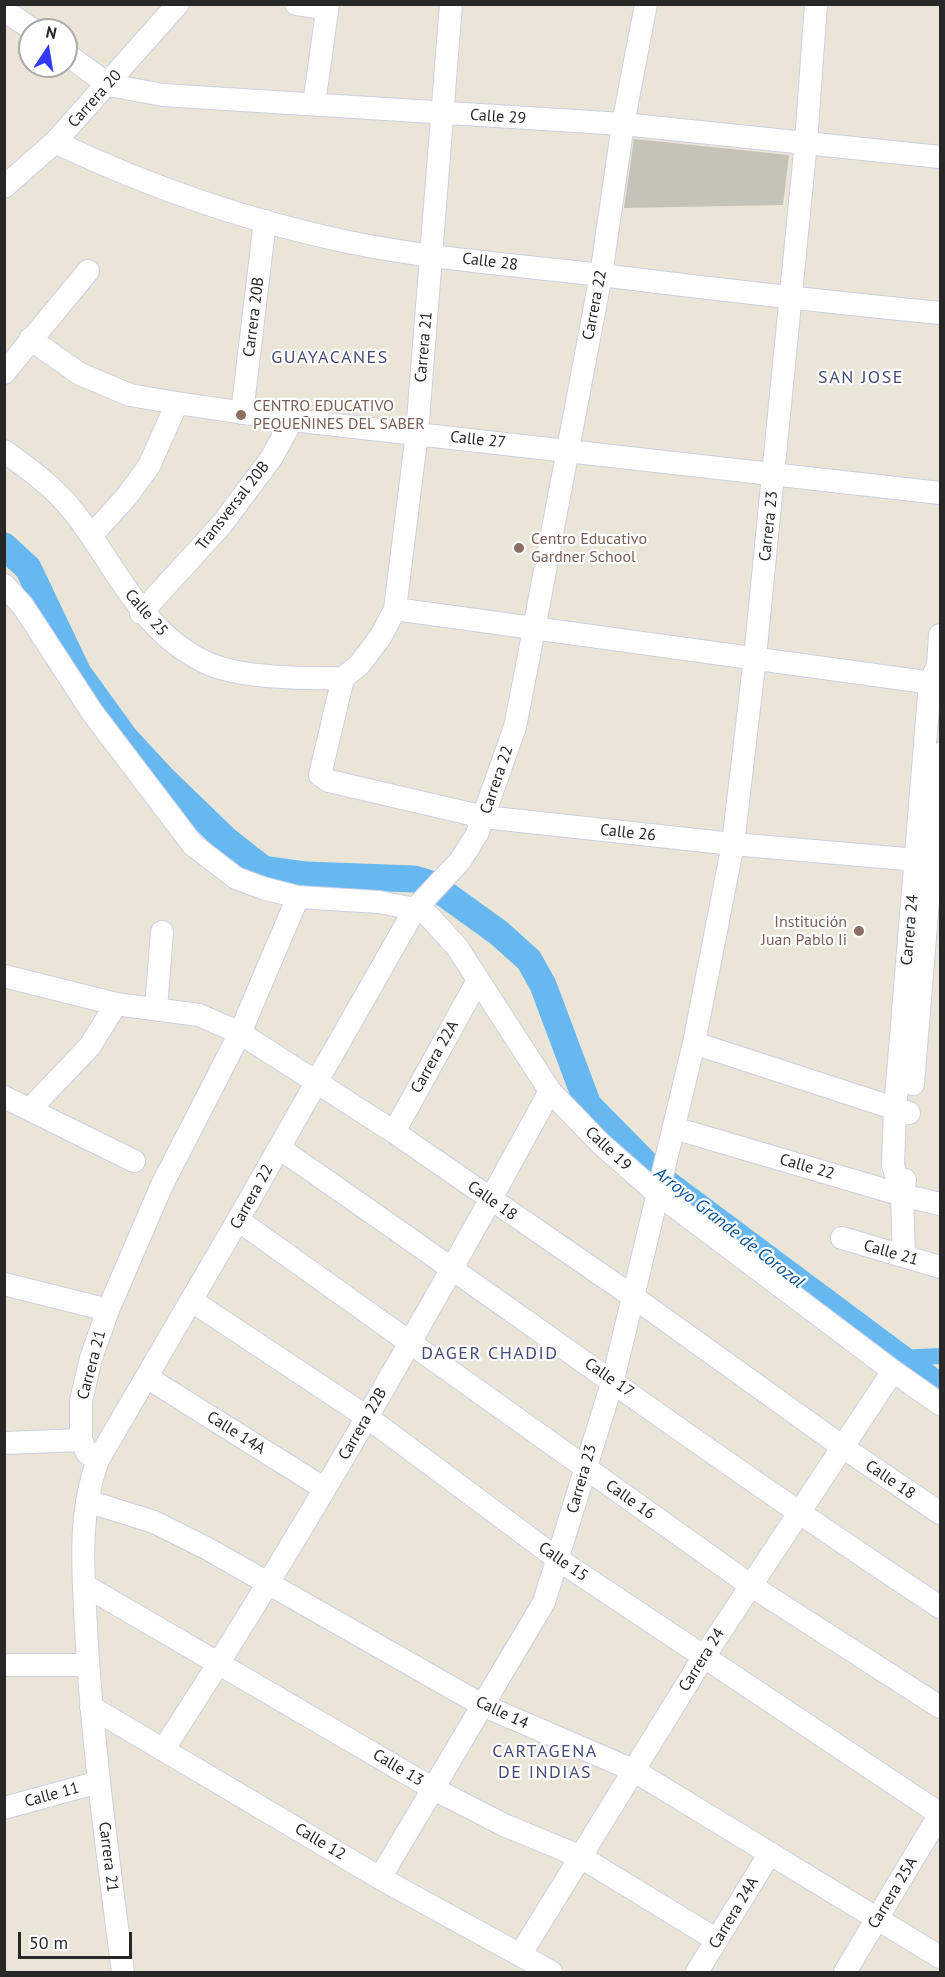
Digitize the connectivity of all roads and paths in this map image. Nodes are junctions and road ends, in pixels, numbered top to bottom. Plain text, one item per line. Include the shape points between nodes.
1 (178, 4) edge
2 (296, 4) edge
3 (451, 4) edge
4 (646, 4) edge
5 (816, 4) edge
6 (327, 7) edge
7 (4, 10) edge
8 (18, 20) edge
9 (78, 63) edge
10 (109, 85) junction
11 (314, 104) junction
12 (443, 113) junction
13 (622, 124) junction
14 (55, 142) junction
15 (806, 142) junction
16 (940, 157) edge
17 (4, 187) edge
18 (265, 221) junction
19 (432, 255) junction
20 (88, 271) dead end
21 (601, 275) junction
22 (791, 298) junction
23 (940, 314) edge
24 (30, 339) junction
25 (4, 373) edge
26 (177, 403) junction
27 (242, 413) junction
28 (292, 420) junction
29 (417, 434) junction
30 (566, 450) junction
31 (4, 451) edge
32 (774, 474) junction
33 (940, 493) edge
34 (91, 536) junction
35 (4, 585) edge
36 (395, 609) junction
37 (141, 613) junction
38 (533, 627) junction
39 (940, 635) edge
40 (755, 657) junction
41 (937, 676) edge
42 (343, 678) junction
43 (940, 754) edge
44 (484, 817) junction
45 (733, 844) junction
46 (930, 861) edge
47 (298, 897) junction
48 (421, 902) junction
49 (162, 932) dead end
50 (4, 976) edge
51 (477, 982) junction
52 (116, 1004) junction
53 (156, 1008) junction
54 (240, 1033) junction
55 (694, 1043) junction
56 (316, 1080) junction
57 (550, 1091) junction
58 (4, 1097) edge
59 (31, 1108) junction
60 (903, 1111) junction
61 (394, 1132) junction
62 (671, 1137) junction
63 (279, 1148) junction
64 (134, 1161) dead end
65 (659, 1188) junction
66 (902, 1195) junction
67 (490, 1200) junction
68 (940, 1204) edge
69 (238, 1221) junction
70 (842, 1238) dead end
71 (904, 1256) junction
72 (452, 1267) junction
73 (940, 1267) edge
74 (4, 1284) edge
75 (632, 1296) junction
76 (192, 1301) junction
77 (108, 1310) junction
78 (410, 1342) junction
79 (893, 1371) junction
80 (148, 1378) junction
81 (613, 1380) junction
82 (940, 1404) edge
83 (367, 1417) junction
84 (81, 1440) junction
85 (4, 1443) edge
86 (844, 1449) junction
87 (98, 1460) junction
88 (585, 1468) junction
89 (325, 1489) junction
90 (87, 1501) junction
91 (940, 1513) edge
92 (800, 1515) junction
93 (559, 1560) junction
94 (270, 1584) junction
95 (84, 1585) junction
96 (750, 1585) junction
97 (940, 1607) edge
98 (703, 1658) junction
99 (220, 1663) junction
100 (4, 1665) edge
101 (88, 1665) junction
102 (482, 1705) junction
103 (92, 1707) junction
104 (940, 1707) edge
105 (163, 1750) junction
106 (633, 1770) junction
107 (99, 1782) junction
108 (432, 1788) junction
109 (4, 1808) edge
110 (940, 1814) edge
111 (770, 1852) junction
112 (579, 1856) junction
113 (380, 1878) junction
114 (878, 1918) junction
115 (717, 1940) junction
116 (520, 1954) junction
117 (940, 1957) edge
118 (123, 1972) edge
119 (551, 1972) edge
120 (697, 1972) edge
121 (845, 1972) edge

1 - 10 street, Carrera 20
2 - 6 street
3 - 12 street, Carrera 21
4 - 13 street, Carrera 22
5 - 15 street, Carrera 23
6 - 11 street
7 - 8 street
9 - 10 street, Calle 29
10 - 11 street, Calle 29 via 163,95
10 - 14 street, Carrera 20
11 - 12 street, Calle 29
12 - 13 street, Calle 29
12 - 19 street, Carrera 21
13 - 15 street, Calle 29
13 - 21 street, Carrera 22
14 - 17 street, Carrera 20
14 - 18 street, Calle 28 via 111,169
15 - 16 street, Calle 29
15 - 22 street, Carrera 23
18 - 19 street, Calle 28 via 348,242
18 - 27 street, Carrera 20B
19 - 21 street, Calle 28
19 - 29 street, Carrera 21
20 - 24 street
21 - 22 street, Calle 28
21 - 30 street, Carrera 22
22 - 23 street, Calle 28
22 - 32 street, Carrera 23
24 - 25 street
24 - 26 street, Calle 27 via 80,374 130,395
26 - 27 street, Calle 27
26 - 34 street via 149,466
27 - 28 street, Calle 27
28 - 29 street, Calle 27
28 - 37 street, Transversal 20B via 272,457 222,524
29 - 30 street, Calle 27
29 - 36 street, Carrera 21
30 - 32 street, Calle 27
30 - 38 street, Carrera 22
31 - 34 street, Calle 25 via 43,479
32 - 33 street, Calle 27
32 - 40 street, Carrera 23
34 - 37 street, Calle 25
35 - 47 street via 23,606 92,712 193,845 236,878
36 - 38 street
36 - 42 street, Carrera 21 via 360,664
37 - 42 street, Calle 25 via 177,646 209,664 258,674
38 - 40 street
38 - 44 street, Carrera 22 via 515,727
39 - 41 street, Carrera 24
40 - 41 street
40 - 45 street, Carrera 23
41 - 46 street, Carrera 24
42 - 44 street, Calle 26 via 321,776
43 - 46 street, Carrera 24
44 - 45 street, Calle 26
44 - 48 street, Carrera 22 via 460,861
45 - 46 street, Calle 26
45 - 55 street, Carrera 23
46 - 60 street, Carrera 24
47 - 48 street
47 - 54 street, Carrera 21
48 - 51 street, Calle 19 via 457,947
48 - 56 street, Carrera 22
49 - 53 street
50 - 52 street, Calle 18
51 - 57 street, Calle 19
51 - 61 street, Carrera 22A
52 - 53 street, Calle 18
52 - 59 street via 90,1046
53 - 54 street, Calle 18 via 199,1015
54 - 56 street, Calle 18
54 - 77 street, Carrera 21 via 162,1185
55 - 60 street
55 - 62 street, Carrera 23
56 - 61 street, Calle 18
56 - 63 street, Carrera 22
57 - 65 street, Calle 19 via 600,1143
57 - 67 street, Carrera 22B
58 - 59 street
59 - 64 street via 42,1118
60 - 66 street, Carrera 24 via 893,1165
61 - 67 street, Calle 18
62 - 65 street, Carrera 23
62 - 66 street, Calle 22
63 - 69 street, Carrera 22
63 - 72 street, Calle 17
65 - 75 street, Carrera 23
65 - 79 street, Calle 19
66 - 68 street, Calle 22
66 - 71 street, Carrera 24
67 - 72 street, Carrera 22B
67 - 75 street, Calle 18
69 - 76 street, Carrera 22
69 - 78 street, Calle 16
70 - 71 street, Calle 21
71 - 73 street, Calle 21
72 - 78 street, Carrera 22B
72 - 81 street, Calle 17
74 - 77 street
75 - 81 street, Carrera 23
75 - 86 street, Calle 18
76 - 80 street, Carrera 22
76 - 83 street, Calle 15
77 - 84 street, Carrera 21 via 90,1358 81,1401
78 - 83 street, Carrera 22B
78 - 88 street, Calle 16
79 - 82 street, Calle 19
79 - 86 street, Carrera 24
80 - 87 street, Carrera 22
80 - 89 street, Calle 14A
81 - 88 street, Carrera 23
81 - 92 street, Calle 17
83 - 89 street, Carrera 22B
83 - 93 street, Calle 15
84 - 85 street
84 - 87 street via 87,1453
86 - 91 street, Calle 18
86 - 92 street, Carrera 24
87 - 90 street, Carrera 21
88 - 93 street, Carrera 23
88 - 96 street, Calle 16
89 - 94 street, Carrera 22B
90 - 94 street, Calle 14 via 154,1522
90 - 95 street, Carrera 21
92 - 96 street, Carrera 24
92 - 97 street, Calle 17
93 - 98 street, Calle 15
93 - 102 street, Carrera 23 via 544,1602
94 - 99 street, Carrera 22B
94 - 102 street, Calle 14
95 - 99 street, Calle 13
95 - 101 street, Carrera 21
96 - 98 street, Carrera 24
96 - 104 street, Calle 16
98 - 106 street, Carrera 24
98 - 110 street, Calle 15
99 - 105 street, Carrera 22B
99 - 108 street, Calle 13
100 - 101 street
101 - 103 street, Carrera 21
102 - 106 street, Calle 14
102 - 108 street, Carrera 23
103 - 105 street, Calle 12
103 - 107 street, Carrera 21
105 - 113 street, Calle 12
106 - 111 street, Calle 14
106 - 112 street, Carrera 24
107 - 109 street, Calle 11
107 - 118 street, Carrera 21
108 - 112 street, Calle 13 via 504,1825
108 - 113 street, Carrera 23
110 - 114 street, Carrera 25A
111 - 114 street, Calle 14
111 - 115 street, Carrera 24A
112 - 115 street, Calle 13
112 - 116 street, Carrera 24
113 - 116 street, Calle 12
114 - 117 street, Calle 14
114 - 121 street, Carrera 25A
115 - 120 street, Carrera 24A
116 - 119 street, Calle 12

